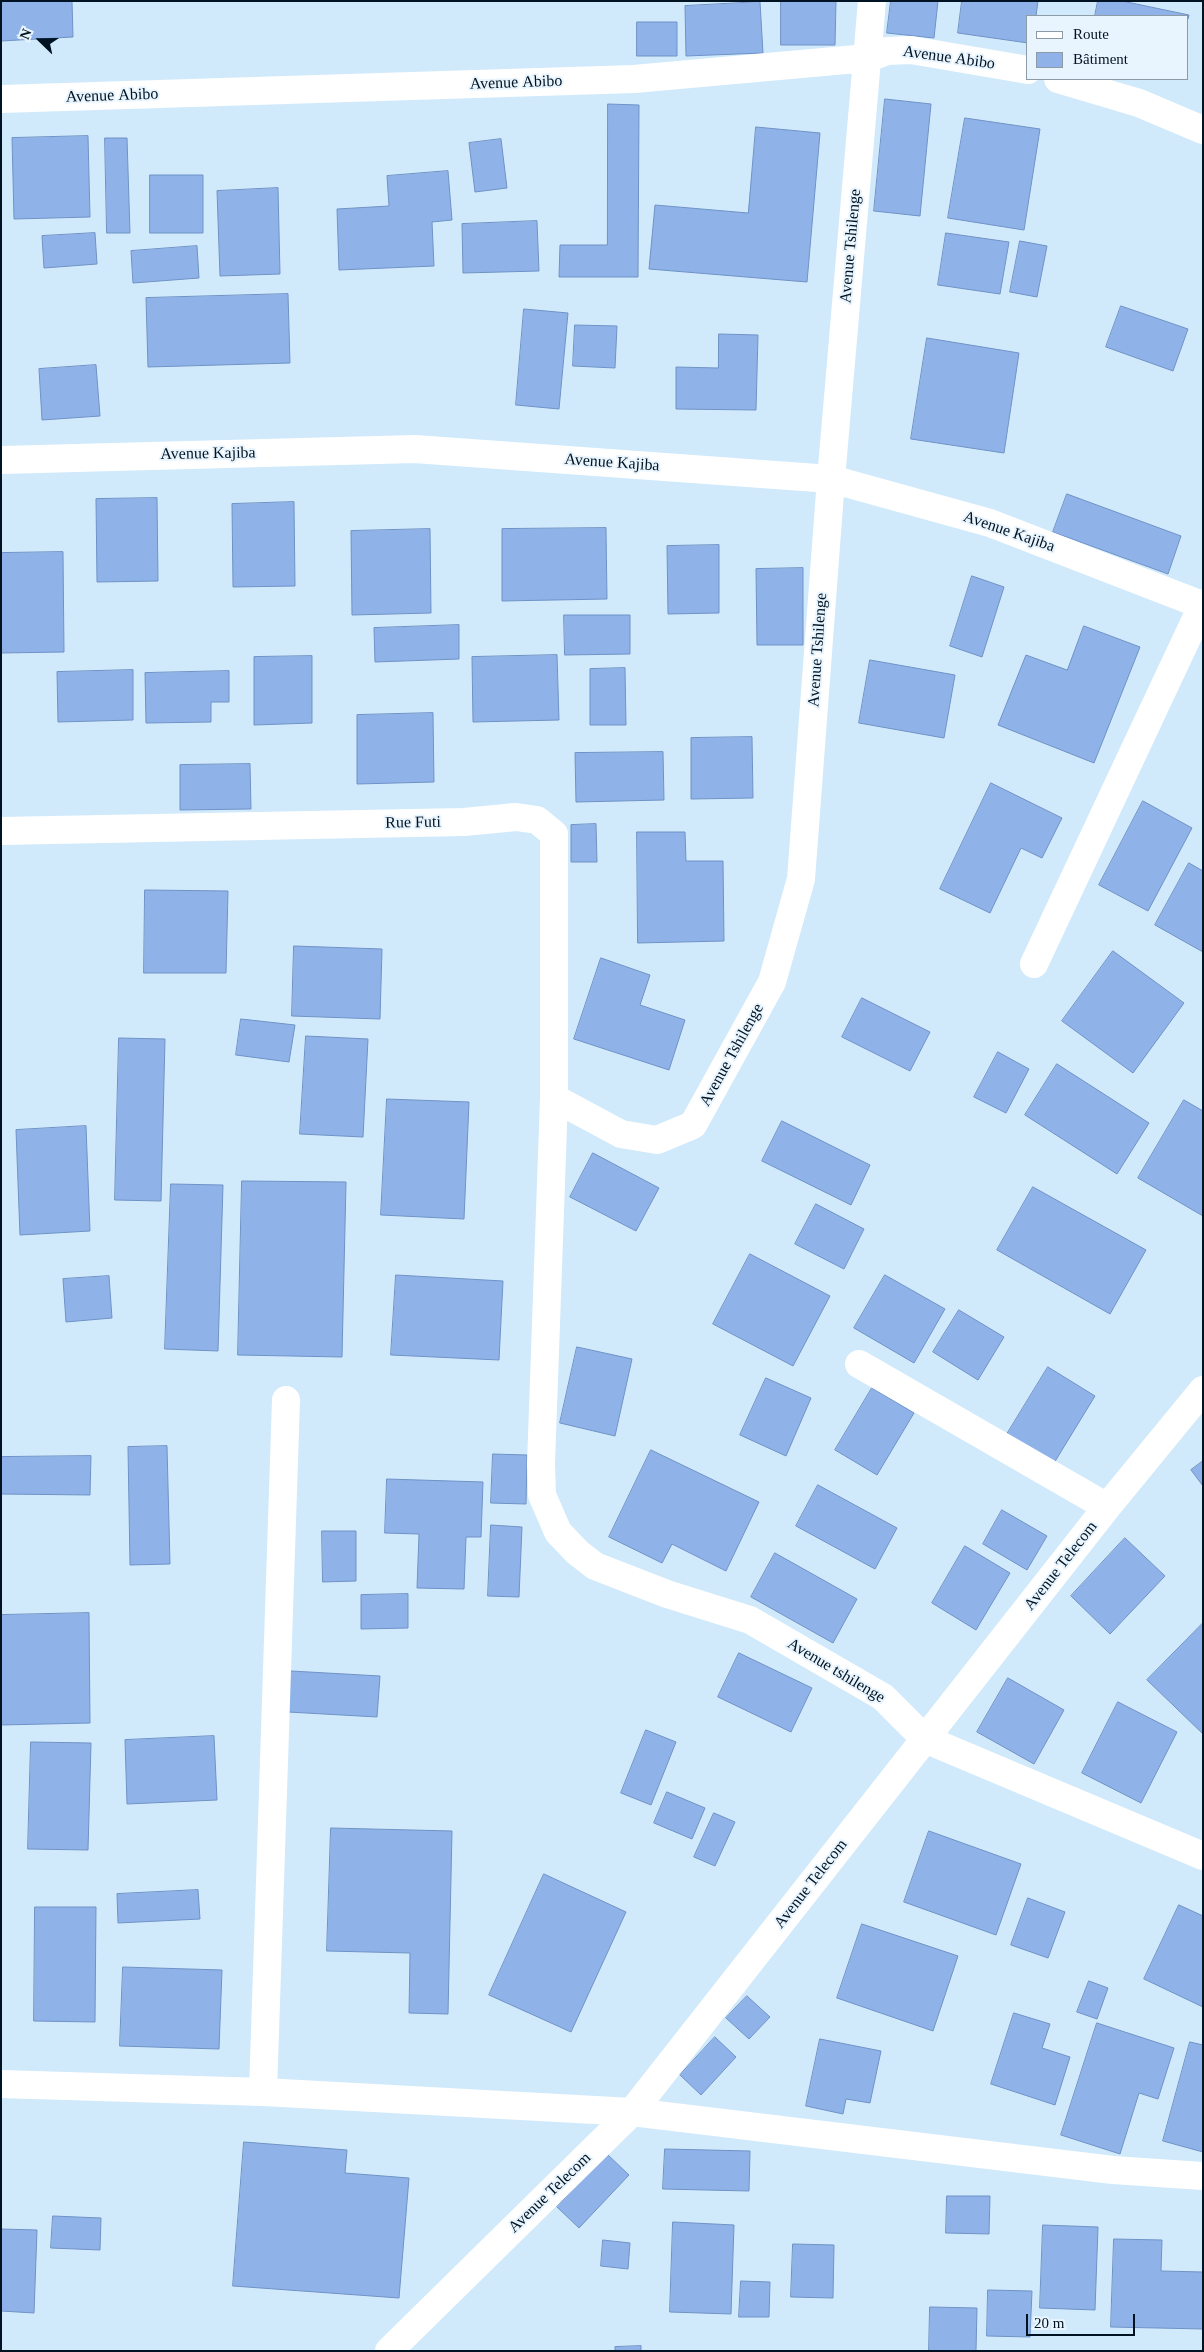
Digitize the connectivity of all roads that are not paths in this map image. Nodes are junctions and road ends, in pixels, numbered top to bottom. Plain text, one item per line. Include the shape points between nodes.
1 (872, 1) edge
2 (868, 58) junction
3 (1026, 70) edge
4 (1061, 80) edge
5 (1, 99) edge
6 (1203, 130) edge
7 (1, 460) edge
8 (831, 479) junction
9 (1202, 605) edge
10 (1, 832) edge
11 (1034, 964) dead end
12 (554, 1098) junction
13 (859, 1364) dead end
14 (1203, 1390) edge
15 (286, 1400) dead end
16 (1107, 1507) junction
17 (925, 1739) junction
18 (1203, 1856) edge
19 (1, 2084) edge
20 (263, 2092) junction
21 (632, 2112) junction
22 (1203, 2176) edge
23 (389, 2351) edge

1 - 2 street, Avenue Tshilenge
2 - 3 street, Avenue Abibo via 887,51 911,50
2 - 5 street, Avenue Abibo via 634,79
2 - 8 street, Avenue Tshilenge
4 - 6 street via 1139,103
7 - 8 street, Avenue Kajiba via 415,449
8 - 9 street, Avenue Kajiba via 990,522
8 - 12 street, Avenue Tshilenge via 801,878 772,982 693,1124 657,1140 621,1134
9 - 11 street
10 - 12 street, Rue Futi via 464,822 516,817 537,820 554,834
12 - 17 street, Avenue tshilenge via 541,1464 542,1495 558,1532 595,1566 666,1594 750,1620 883,1697
13 - 16 street
14 - 16 street, Avenue Telecom
15 - 20 street
16 - 17 street, Avenue Telecom
17 - 18 street, Avenue tshilenge
17 - 21 street, Avenue Telecom
19 - 20 street
20 - 21 street
21 - 22 street via 1113,2170
21 - 23 street, Avenue Telecom

